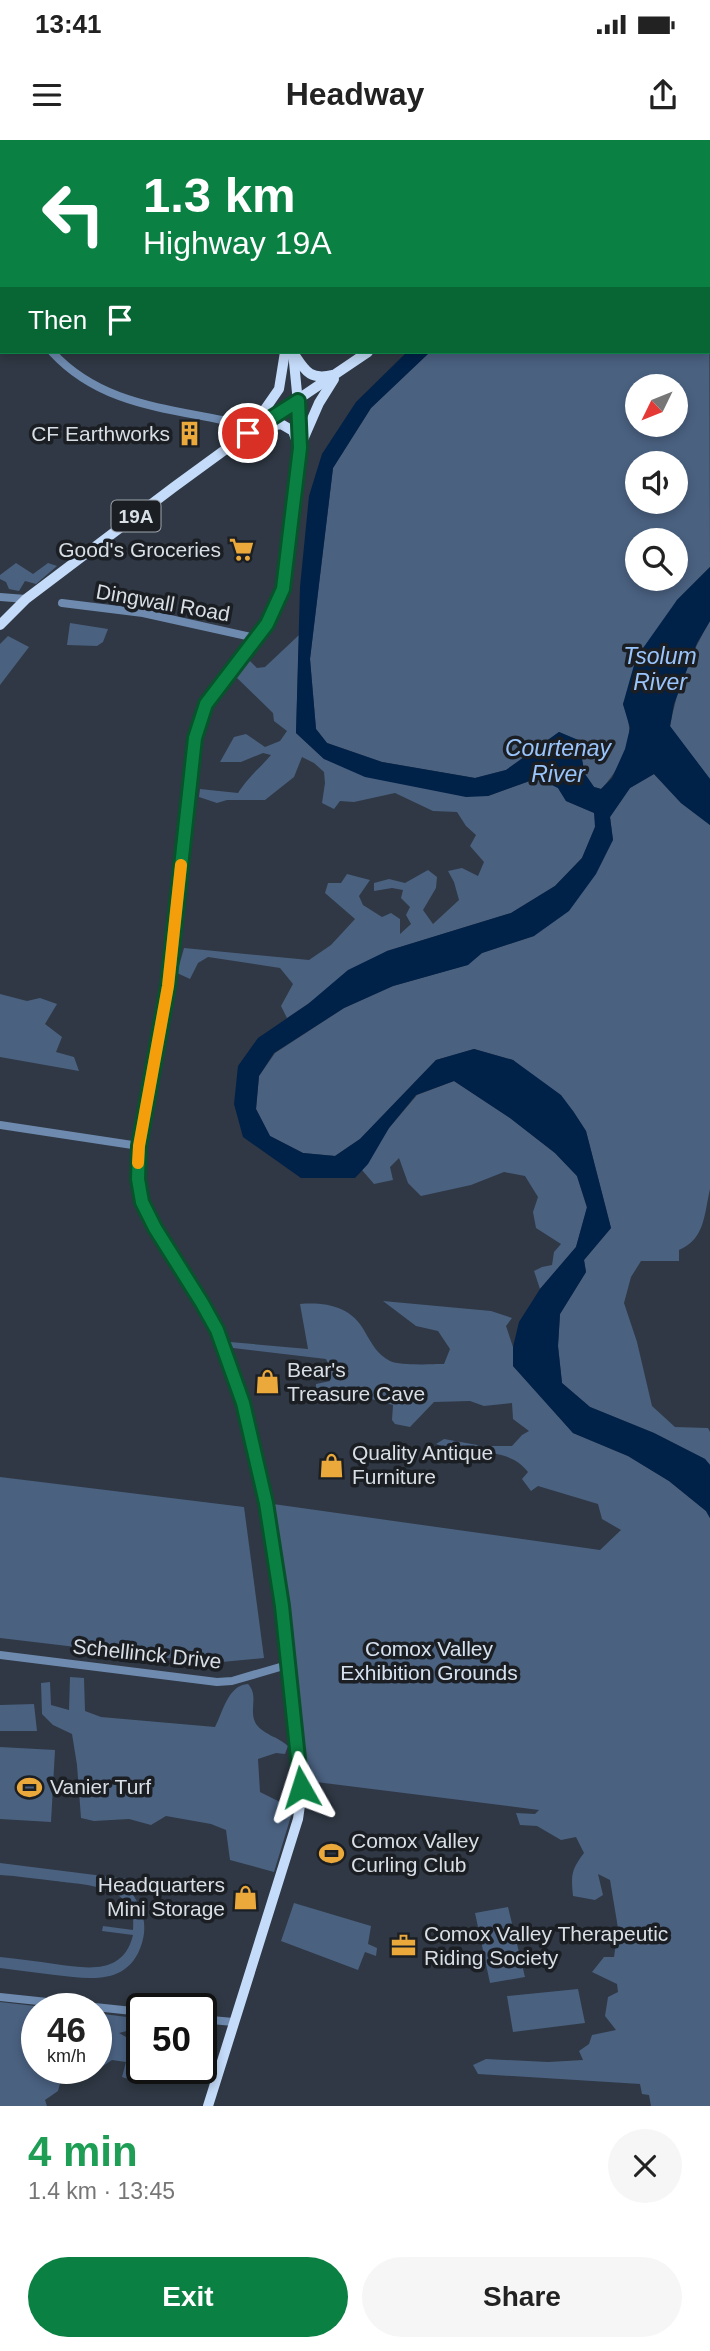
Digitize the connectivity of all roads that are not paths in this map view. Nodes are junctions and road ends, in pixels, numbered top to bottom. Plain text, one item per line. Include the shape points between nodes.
1 (54, 354) edge
2 (285, 354) edge
3 (293, 354) edge
4 (294, 354) edge
5 (365, 354) edge
6 (336, 374) junction
7 (298, 401) junction
8 (222, 420) dead end
9 (248, 433) junction
10 (300, 448) junction
11 (0, 597) edge
12 (26, 599) junction
13 (62, 603) dead end
14 (0, 625) edge
15 (256, 638) junction
16 (0, 1125) edge
17 (139, 1146) junction
18 (0, 1655) edge
19 (287, 1665) junction
20 (0, 1997) edge
21 (126, 2010) edge
22 (217, 2020) edge
23 (233, 2022) junction
24 (208, 2106) edge

1 - 8 street via 69,370 104,391
2 - 9 main road via 279,389
3 - 7 main road
4 - 6 main road via 313,376
5 - 6 main road
6 - 7 main road
6 - 10 main road
7 - 9 main road, 19A
7 - 10 main road
9 - 10 main road via 281,424 293,431
9 - 12 main road, 19A
10 - 15 main road via 283,589
11 - 12 street
12 - 14 main road, 19A
13 - 15 street, Dingwall Road via 143,613
15 - 17 main road via 206,704 195,738 168,986
16 - 17 street
17 - 19 main road via 142,1202 217,1330 243,1403 266,1503
18 - 19 street, Schellinck Drive via 217,1682
19 - 23 main road via 301,1798 298,1819
20 - 21 street
22 - 23 street
23 - 24 main road

